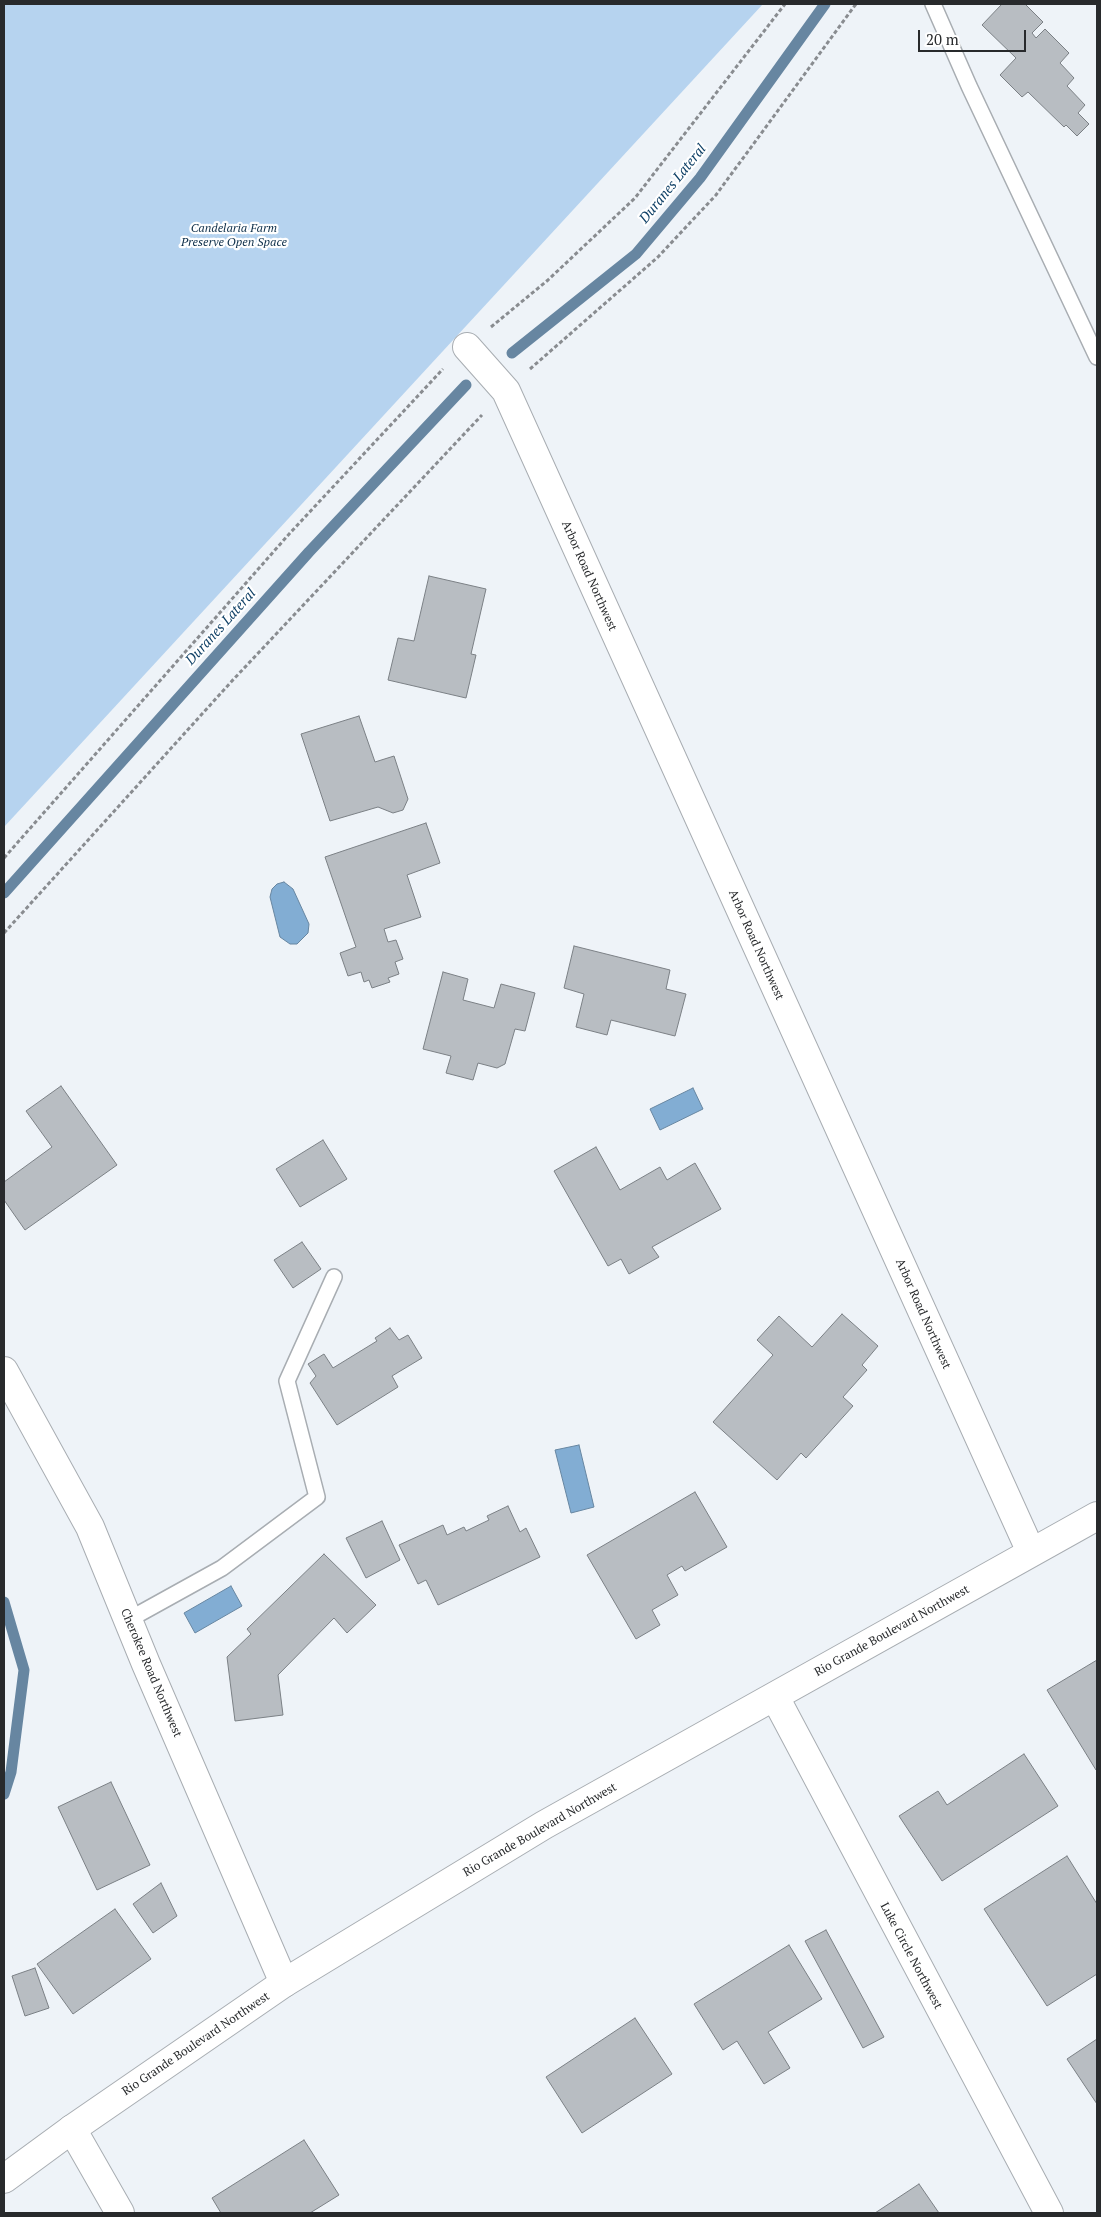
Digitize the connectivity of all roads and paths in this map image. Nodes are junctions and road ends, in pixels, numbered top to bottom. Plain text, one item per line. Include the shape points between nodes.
1 (785, 4) edge
2 (856, 4) edge
3 (934, 4) edge
4 (467, 347) junction
5 (1097, 357) edge
6 (506, 391) junction
7 (4, 858) edge
8 (4, 933) edge
9 (334, 1277) dead end
10 (4, 1371) edge
11 (1097, 1516) edge
12 (1031, 1552) junction
13 (128, 1620) junction
14 (775, 1697) junction
15 (284, 1983) junction
16 (72, 2129) junction
17 (4, 2179) edge
18 (120, 2213) edge
19 (1049, 2213) edge

1 - 4 path via 635,198 548,280
2 - 6 path via 716,195 658,257
3 - 5 lane via 969,86
4 - 6 street, Arbor Road Northwest
4 - 7 path via 435,376 290,534
6 - 8 path via 238,675
6 - 12 street, Arbor Road Northwest
9 - 13 lane via 287,1382 317,1497 222,1568
10 - 13 street, Cherokee Road Northwest via 90,1527
11 - 12 street, Rio Grande Boulevard Northwest
12 - 14 street, Rio Grande Boulevard Northwest
13 - 15 street, Cherokee Road Northwest
14 - 15 street, Rio Grande Boulevard Northwest via 544,1825
14 - 19 street, Luke Circle Northwest
15 - 16 street, Rio Grande Boulevard Northwest
16 - 17 street, Rio Grande Boulevard Northwest
16 - 18 street

